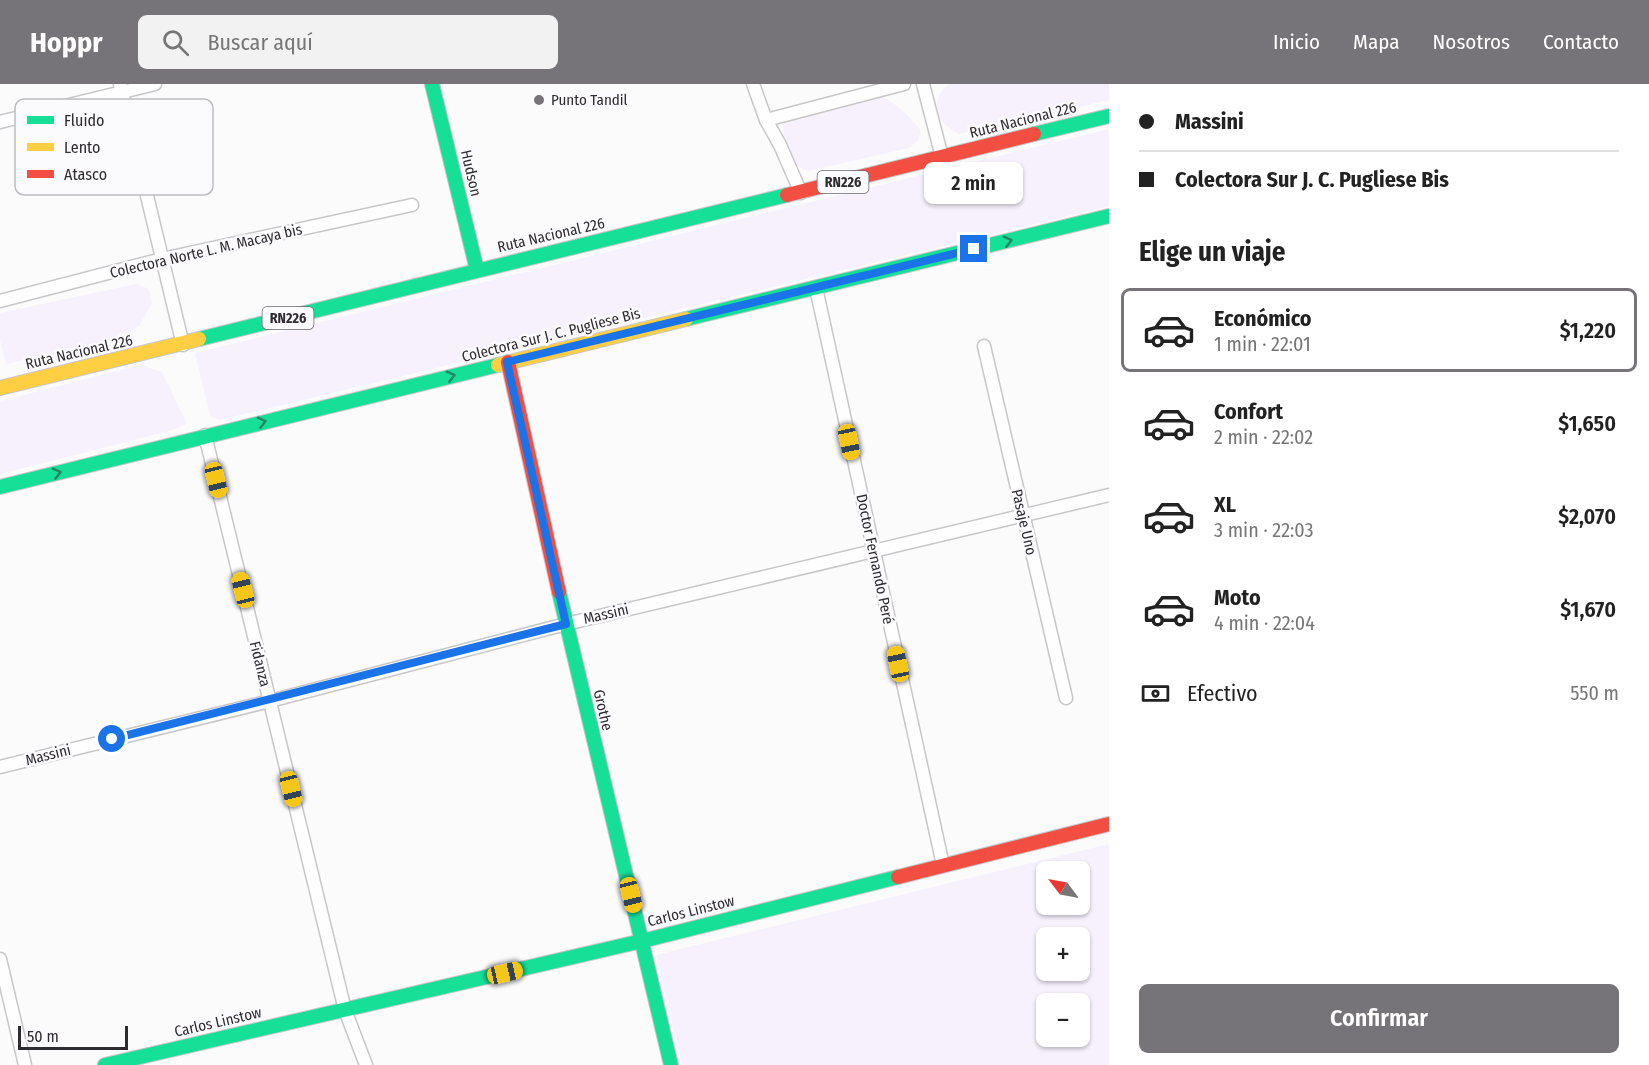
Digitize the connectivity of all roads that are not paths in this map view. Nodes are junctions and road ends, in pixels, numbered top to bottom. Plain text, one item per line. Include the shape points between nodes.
1 (155, 84) edge
2 (432, 84) edge
3 (753, 84) edge
4 (904, 84) edge
5 (923, 84) edge
6 (121, 88) edge
7 (82, 99) edge
8 (1109, 116) edge
9 (15, 118) edge
10 (766, 120) junction
11 (0, 122) edge
12 (942, 157) junction
13 (801, 193) junction
14 (147, 195) edge
15 (412, 205) dead end
16 (1109, 216) edge
17 (162, 259) junction
18 (477, 270) junction
19 (816, 288) junction
20 (0, 301) edge
21 (183, 345) junction
22 (984, 346) dead end
23 (507, 362) junction
24 (0, 388) edge
25 (205, 435) junction
26 (0, 487) edge
27 (1109, 495) edge
28 (1022, 515) junction
29 (873, 552) junction
30 (566, 624) junction
31 (1066, 698) dead end
32 (270, 701) junction
33 (0, 767) edge
34 (1109, 824) edge
35 (943, 865) junction
36 (642, 941) junction
37 (0, 959) edge
38 (345, 1010) junction
39 (120, 1063) edge
40 (25, 1065) edge
41 (105, 1065) edge
42 (366, 1065) edge
43 (671, 1065) edge

1 - 6 street
2 - 18 main road, Hudson
3 - 10 street
4 - 10 street
5 - 12 street
6 - 7 street
8 - 12 main road, Ruta Nacional 226 / RN226
9 - 11 street
10 - 13 street
12 - 13 main road, Ruta Nacional 226 / RN226
13 - 18 main road, Ruta Nacional 226 / RN226
14 - 17 street
15 - 17 street, Colectora Norte L. M. Macaya bis
19 -> 16 main road, Colectora Sur J. C. Pugliese Bis
17 - 20 street, Colectora Norte L. M. Macaya bis
17 - 21 street
18 - 21 main road, Ruta Nacional 226 / RN226
19 - 23 main road, Colectora Sur J. C. Pugliese Bis
19 - 29 street, Doctor Fernando Peré
21 - 24 main road, Ruta Nacional 226 / RN226
22 - 28 street, Pasaje Uno
25 -> 23 main road, Colectora Sur J. C. Pugliese Bis
23 - 30 main road, Grothe
26 -> 25 main road, Colectora Sur J. C. Pugliese Bis
25 - 32 street, Fidanza
27 - 28 street, Massini
28 - 29 street, Massini
28 - 31 street, Pasaje Uno
29 - 30 street, Massini
29 - 35 street, Doctor Fernando Peré
30 - 32 street, Massini
30 - 36 main road, Grothe
32 - 33 street, Massini
32 - 38 street, Fidanza
34 - 35 main road, Carlos Linstow
35 - 36 main road, Carlos Linstow
36 - 38 main road, Carlos Linstow
36 - 43 main road, Grothe
37 - 40 street
38 - 39 main road, Carlos Linstow
38 - 42 street, Fidanza
39 - 41 main road, Carlos Linstow

